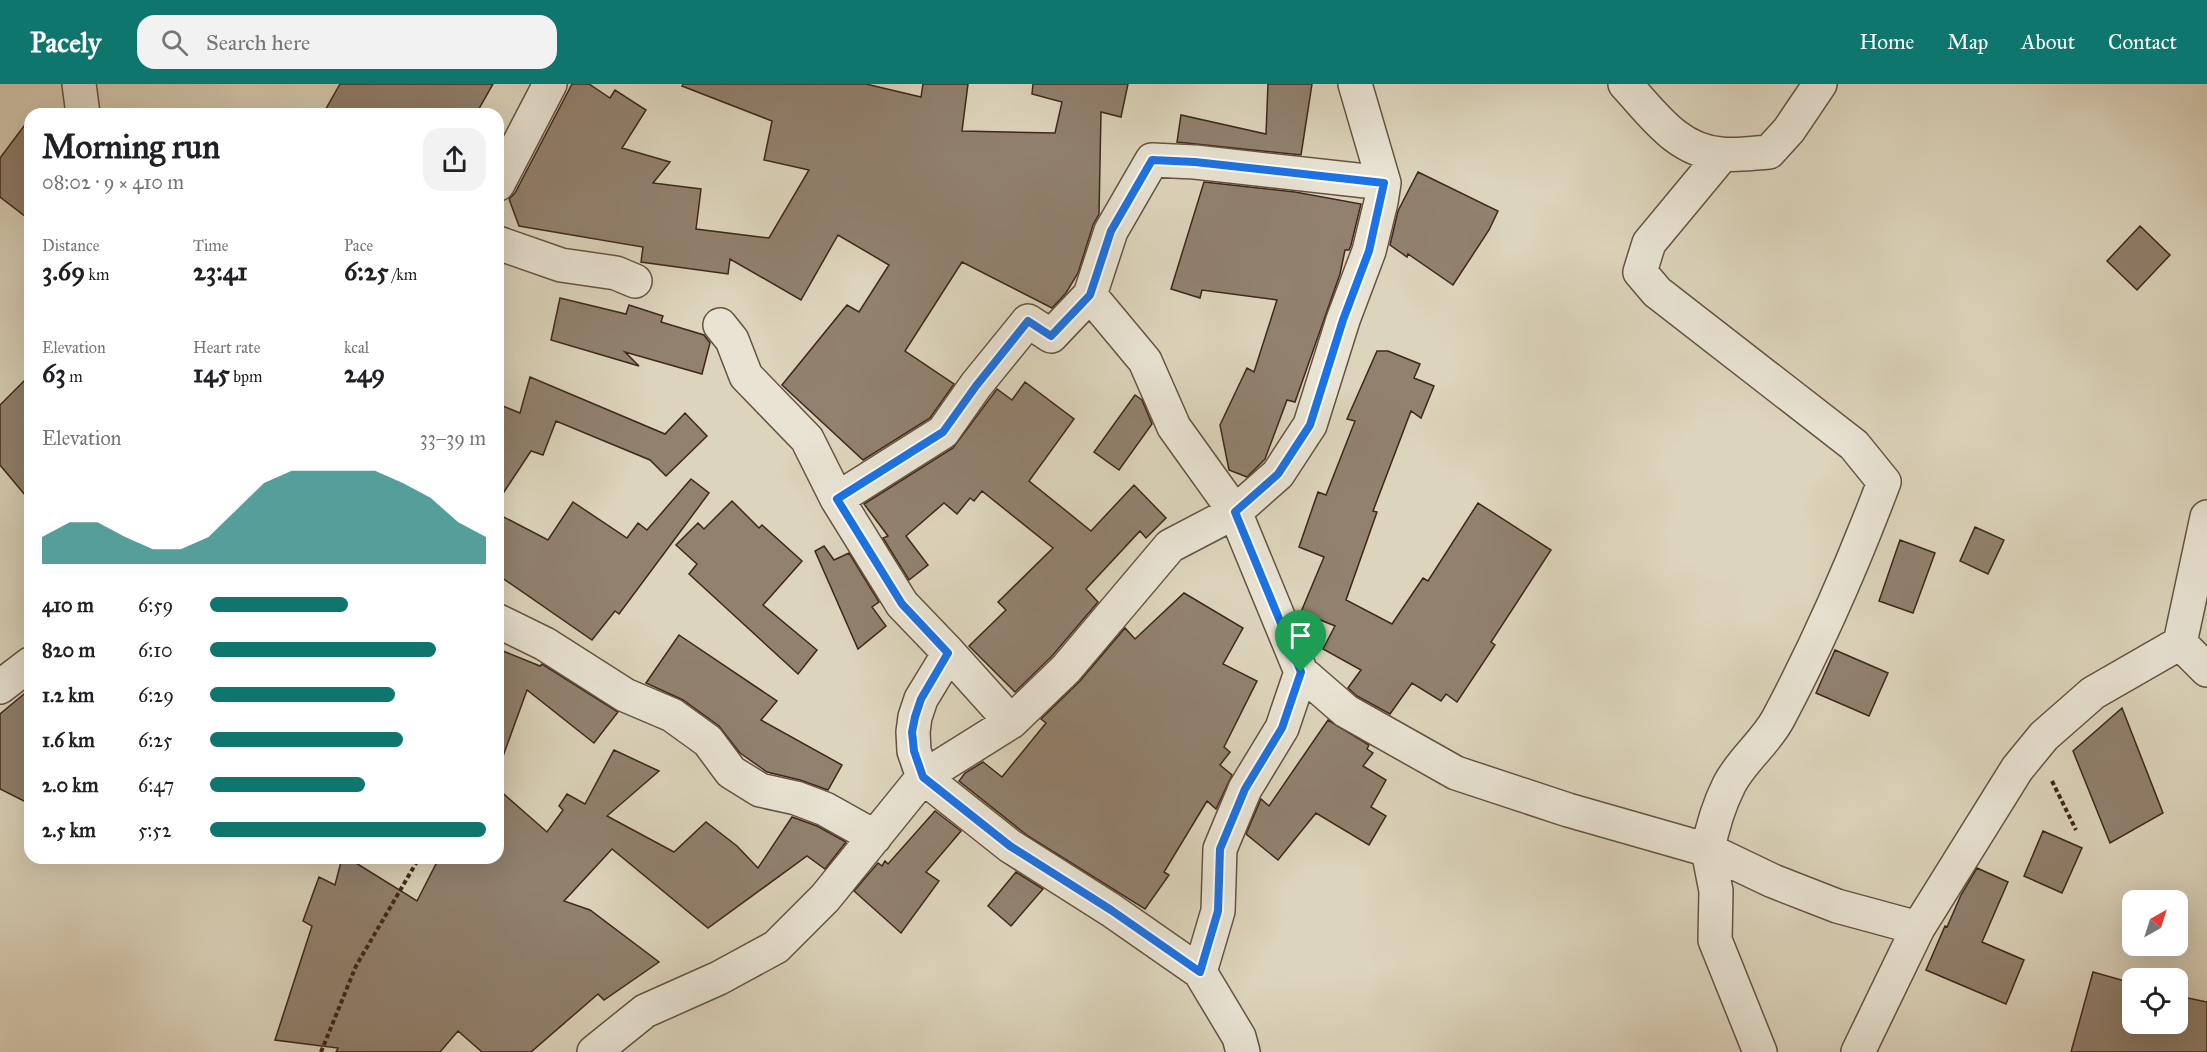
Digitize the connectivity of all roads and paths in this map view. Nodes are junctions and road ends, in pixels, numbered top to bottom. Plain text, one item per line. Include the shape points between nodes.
1 (79, 84) edge
2 (550, 84) edge
3 (1355, 84) edge
4 (1625, 84) edge
5 (1820, 84) edge
6 (81, 108) edge
7 (1722, 154) junction
8 (504, 172) edge
9 (1384, 183) junction
10 (504, 245) edge
11 (635, 281) dead end
12 (1090, 295) junction
13 (720, 325) dead end
14 (837, 499) junction
15 (1235, 512) junction
16 (2207, 517) edge
17 (504, 624) edge
18 (2180, 643) junction
19 (948, 653) junction
20 (24, 669) edge
21 (2207, 670) edge
22 (1301, 672) junction
23 (0, 687) edge
24 (1011, 722) junction
25 (2037, 744) junction
26 (923, 777) junction
27 (2076, 830) dead end
28 (874, 837) junction
29 (1708, 850) junction
30 (416, 864) edge
31 (1918, 928) junction
32 (1200, 972) junction
33 (321, 1052) edge
34 (594, 1052) edge
35 (1243, 1052) edge
36 (1760, 1052) edge
37 (1858, 1052) edge

1 - 6 street
2 - 8 street
3 - 9 street
4 - 7 street via 1674,136 1691,148
5 - 7 street via 1769,152
7 - 29 street via 1649,243 1640,272 1657,292 1854,445 1884,482 1825,627 1776,722 1730,784
9 - 12 street via 1152,160 1111,231
9 - 15 street via 1369,251 1310,425 1278,474
10 - 11 street via 561,265 616,273
12 - 14 street via 1051,336 1028,321 943,432
12 - 15 street via 1145,361 1174,427
13 - 14 street via 732,340 746,376 807,439
14 - 19 street via 902,604
15 - 22 street
15 - 24 street via 1170,546 1066,669
16 - 18 street
17 - 28 street via 545,644 626,695 672,715 708,741 731,772 759,790 825,809
18 - 21 street
18 - 25 street via 2093,693
19 - 24 street
19 - 26 street via 915,717 914,751
20 - 23 street
22 - 29 street via 1346,711 1456,773
22 - 32 street via 1282,728 1245,789 1220,849 1218,911
24 - 26 street
25 - 27 path
25 - 31 street via 2017,769
26 - 28 street
26 - 32 street via 1010,846
28 - 34 street via 825,898 776,947 645,1011
29 - 31 street via 1837,906
29 - 36 street via 1716,891 1715,940
30 - 33 path via 356,966
31 - 37 street
32 - 35 street via 1239,1037

